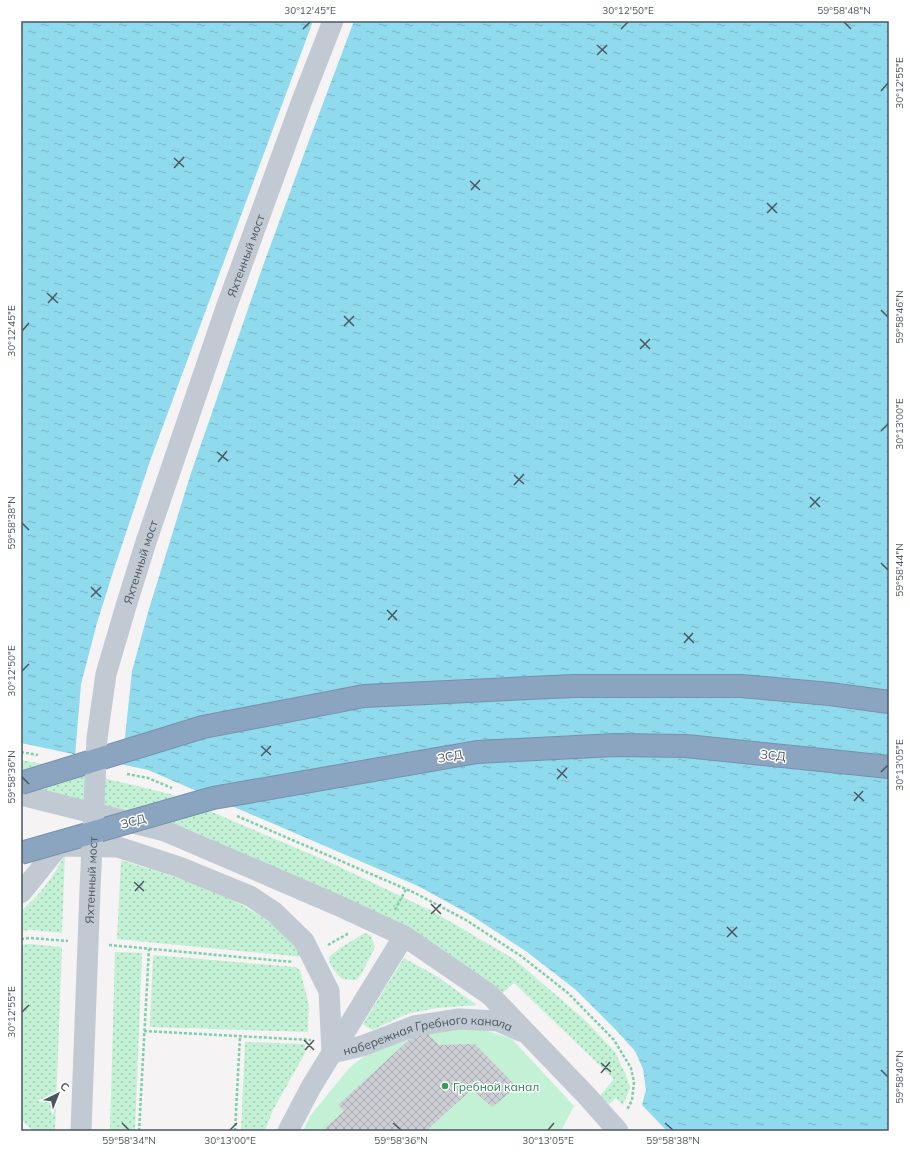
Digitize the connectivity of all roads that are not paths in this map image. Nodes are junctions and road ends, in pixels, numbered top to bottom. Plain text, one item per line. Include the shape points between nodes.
1 (333, 21) edge
2 (889, 702) edge
3 (889, 768) edge
4 (21, 783) edge
5 (21, 795) edge
6 (21, 853) edge
7 (21, 893) edge
8 (404, 936) junction
9 (527, 1033) junction
10 (332, 1053) junction
11 (81, 1131) edge
12 (288, 1131) edge
13 (618, 1131) edge

1 - 11 street, Яхтенный мост, bridge via 226,308 146,542 106,674 97,745
2 - 4 highway, bridge via 741,686 565,686 364,696 203,727
3 - 6 highway, ЗСД, bridge via 686,746 615,745 477,752 213,798
5 - 8 street via 165,831
7 - 10 street via 59,846 118,847 180,867 250,896 274,912 304,941 329,991
8 - 9 street via 490,995
8 - 10 street
9 - 10 street, набережная Гребного канала via 498,1021 458,1019 414,1026 362,1046
9 - 13 street, набережная Гребного канала
10 - 12 street, набережная Гребного канала

